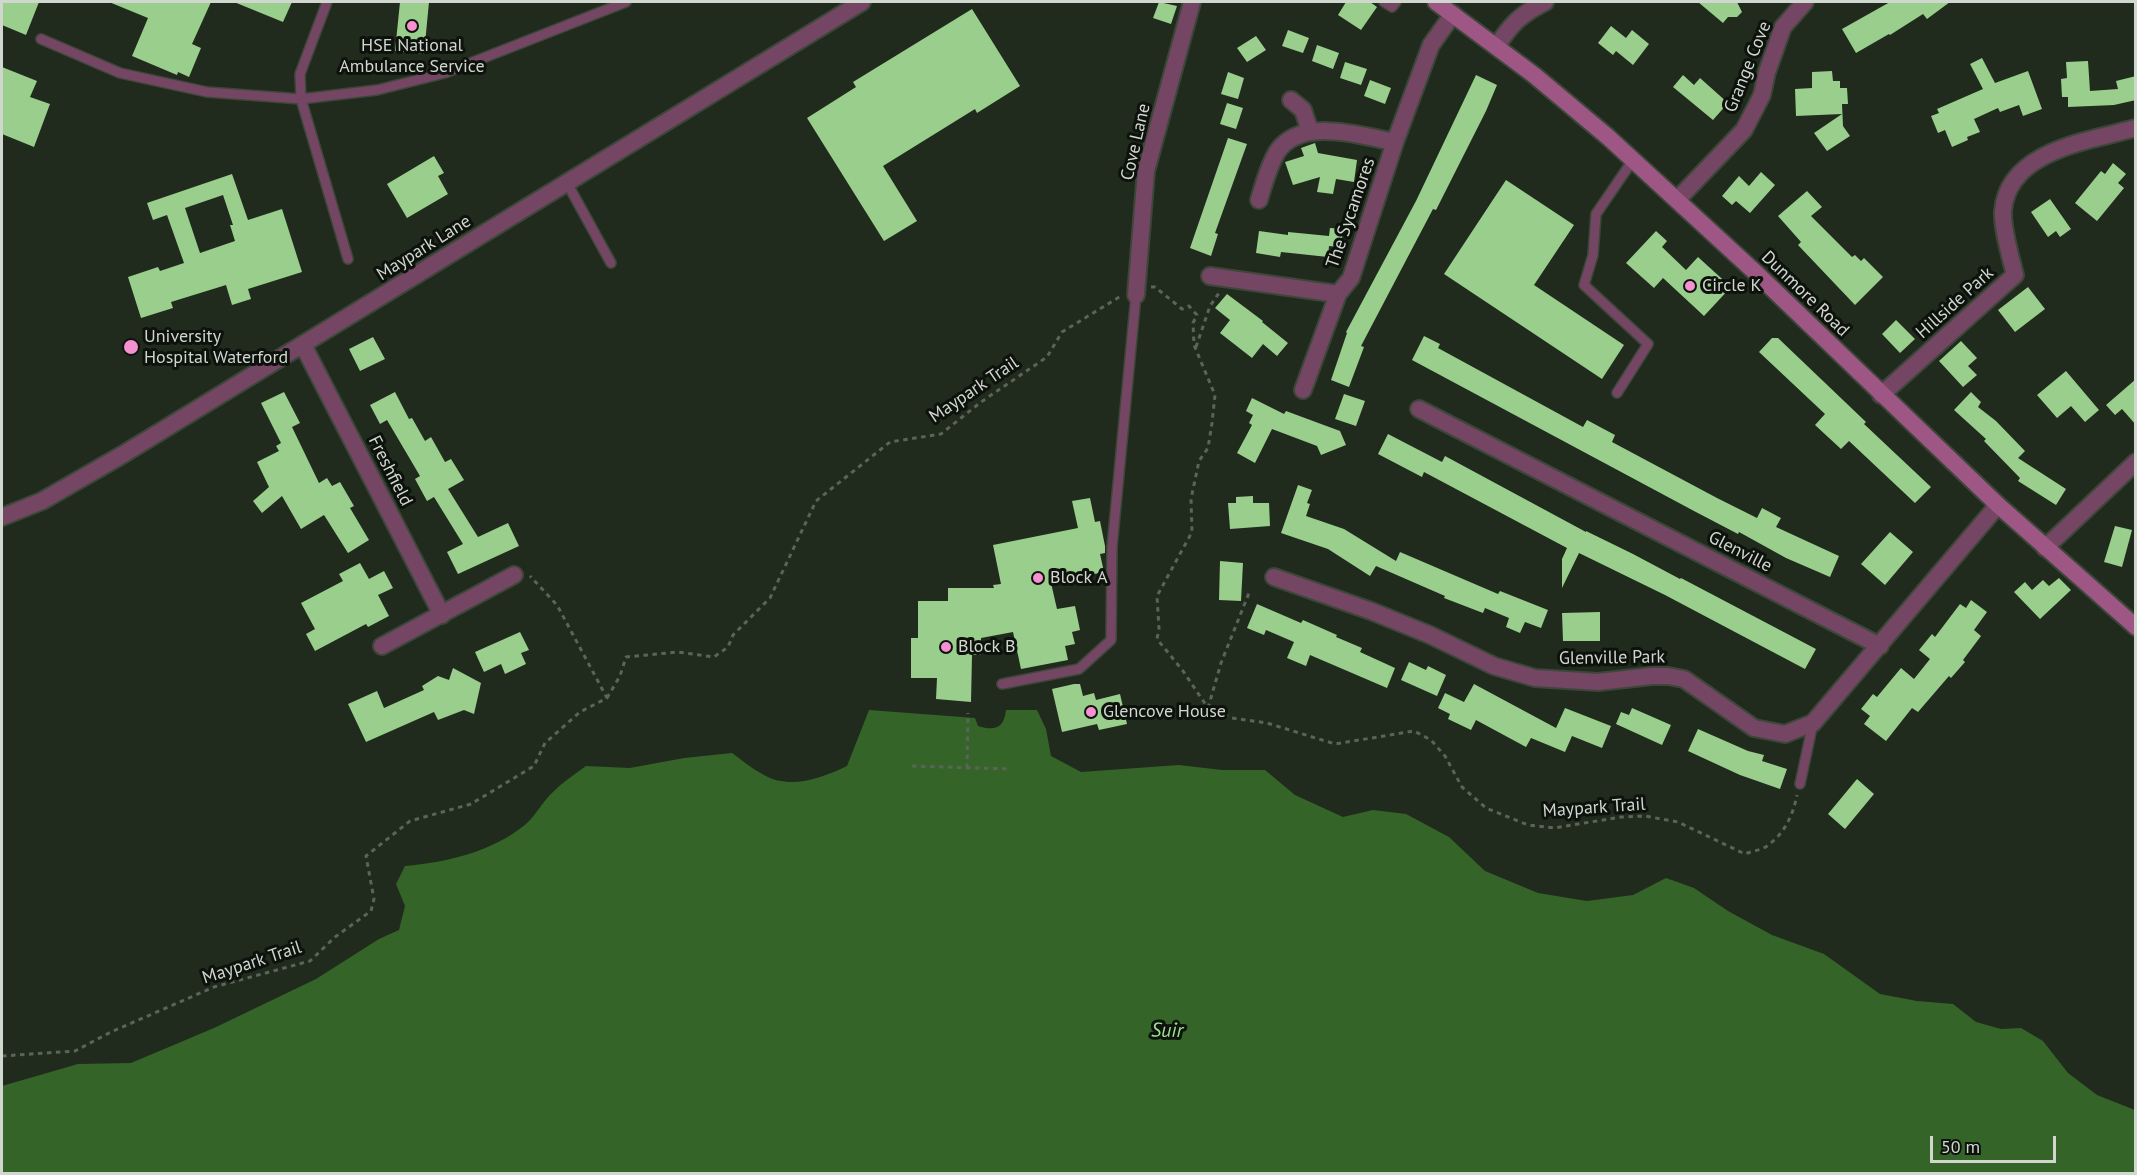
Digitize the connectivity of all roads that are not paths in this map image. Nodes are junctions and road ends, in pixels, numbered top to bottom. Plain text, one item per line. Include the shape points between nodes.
1 (327, 2) edge
2 (626, 2) edge
3 (862, 2) edge
4 (1192, 2) edge
5 (1384, 2) edge
6 (1396, 2) edge
7 (1436, 2) edge
8 (1545, 2) edge
9 (1805, 2) edge
10 (1453, 14) junction
11 (40, 39) dead end
12 (1497, 46) junction
13 (302, 99) junction
14 (1291, 100) dead end
15 (2136, 128) edge
16 (1310, 131) junction
17 (1395, 142) junction
18 (1633, 160) junction
19 (567, 183) junction
20 (1259, 200) dead end
21 (1677, 200) junction
22 (348, 259) dead end
23 (611, 263) dead end
24 (1210, 276) dead end
25 (1137, 290) joint
26 (1338, 294) junction
27 (303, 345) junction
28 (1303, 390) dead end
29 (1617, 393) dead end
30 (1881, 394) junction
31 (1419, 408) dead end
32 (2136, 462) edge
33 (1998, 505) junction
34 (2, 517) edge
35 (2045, 548) junction
36 (514, 575) road end
37 (1274, 577) dead end
38 (442, 615) junction
39 (2136, 627) edge
40 (382, 646) dead end
41 (1880, 646) junction
42 (1002, 684) dead end
43 (1813, 723) junction
44 (1800, 784) road end

1 - 13 lane via 300,74
2 - 13 lane via 445,73 378,90
3 - 19 street, Maypark Lane
4 - 25 street, Cove Lane via 1146,171
5 - 6 lane via 1392,7
7 - 10 main road, Dunmore Road
8 - 12 street via 1512,24
9 - 21 street, Grange Cove via 1784,27 1762,95 1744,130
10 - 12 main road, Dunmore Road
10 - 17 street, The Sycamores via 1431,45
11 - 13 lane via 120,73 207,92
12 - 18 main road, Dunmore Road
13 - 22 lane
14 - 16 street via 1303,110
15 - 30 street, Hillside Park via 2054,151 2029,165 2011,185 2003,212 2015,275
16 - 17 street, The Sycamores via 1336,131
16 - 20 street via 1278,150
17 - 26 street, The Sycamores via 1352,278
18 - 21 main road, Dunmore Road
18 - 29 lane via 1596,214 1593,255 1584,285 1648,344
19 - 23 lane
19 - 27 street, Maypark Lane
21 - 30 main road, Dunmore Road
24 - 26 street, The Sycamores
25 - 42 lane via 1112,547 1111,640 1079,669
26 - 28 street, The Sycamores
27 - 34 street, Maypark Lane via 42,501
27 - 38 street, Freshfield
30 - 33 main road, Dunmore Road
31 - 41 street, Glenville
32 - 35 street
33 - 35 main road, Dunmore Road
33 - 41 street
35 - 39 main road, Dunmore Road
36 - 38 street
37 - 43 street, Glenville Park via 1371,611 1494,666 1535,678 1598,682 1668,676 1684,679 1754,728 1785,734
38 - 40 street
41 - 43 street, Glenville Park
43 - 44 lane

